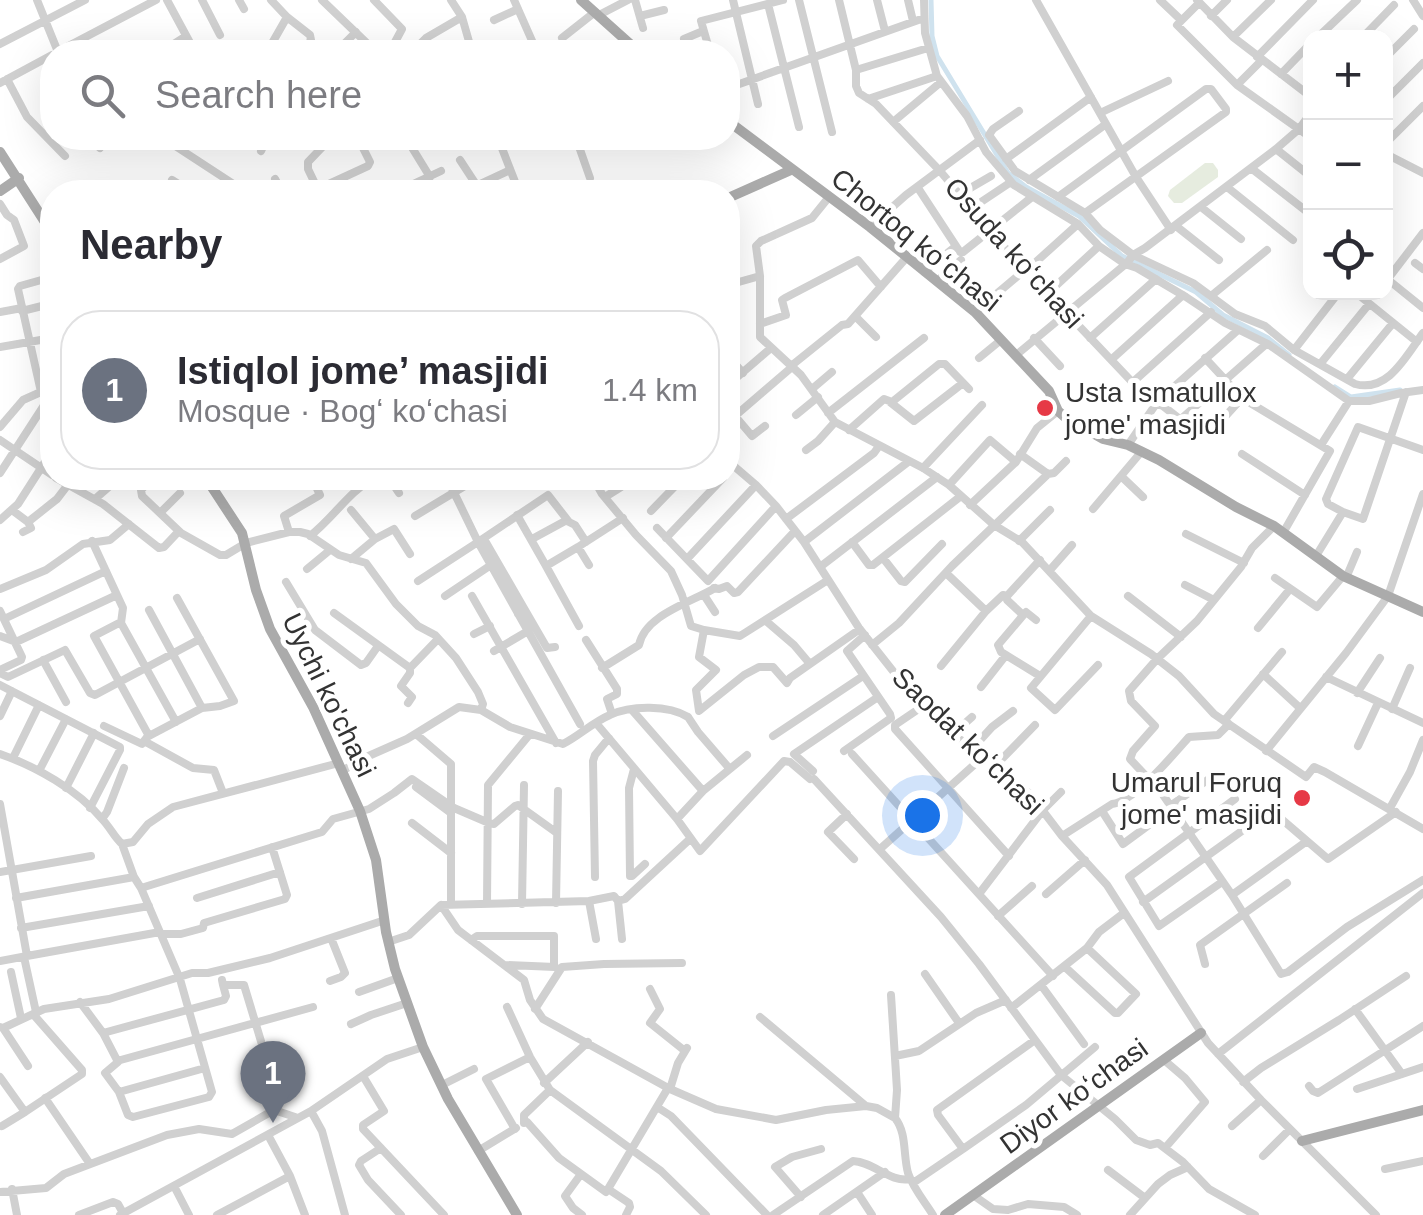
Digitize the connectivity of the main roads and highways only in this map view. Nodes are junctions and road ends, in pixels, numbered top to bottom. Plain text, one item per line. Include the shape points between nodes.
1 (581, 0) edge
2 (626, 40) edge
3 (740, 131) edge
4 (0, 142) edge
5 (0, 152) edge
6 (791, 170) junction
7 (19, 178) junction
8 (0, 190) edge
9 (740, 193) edge
10 (40, 213) edge
11 (214, 490) edge
12 (1423, 612) edge
13 (1205, 1038) road end
14 (1423, 1110) edge
15 (1302, 1141) road end
16 (514, 1211) edge
17 (945, 1215) edge

1 - 2 main road
3 - 6 main road, Chortoq koʻchasi
4 - 7 main road
5 - 7 main road
6 - 9 main road
6 - 12 main road, Chortoq koʻchasi via 975,312 1049,390 1058,411 1103,439 1142,451 1344,577
7 - 8 main road
7 - 10 main road
11 - 16 main road, Uychi ko'chasi via 238,524 270,628 360,811 376,860 388,942 424,1047
13 - 17 main road, Diyor koʻchasi via 1191,1040
14 - 15 main road

